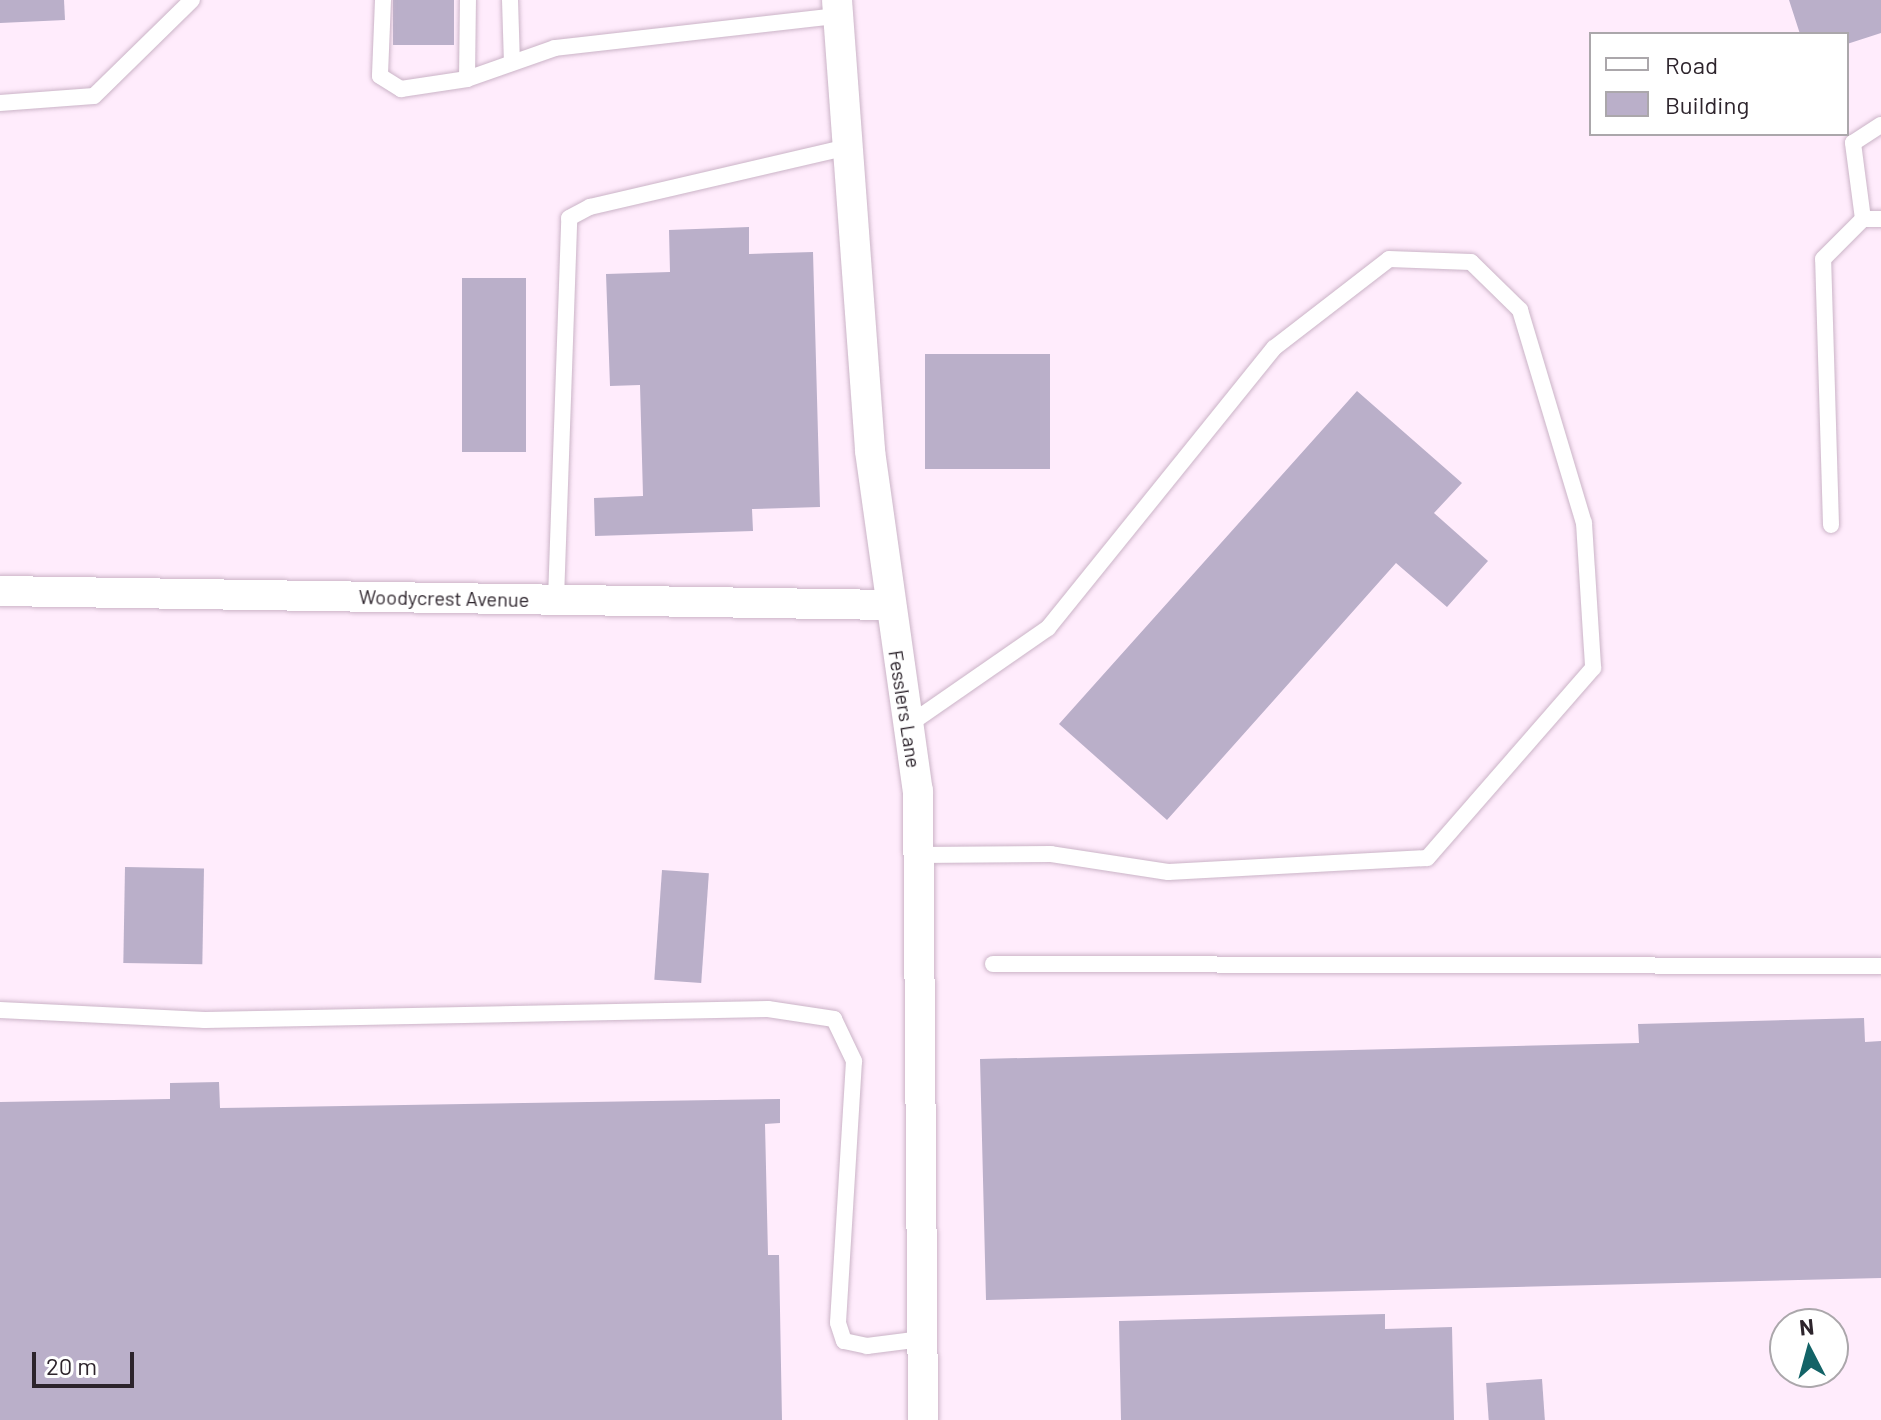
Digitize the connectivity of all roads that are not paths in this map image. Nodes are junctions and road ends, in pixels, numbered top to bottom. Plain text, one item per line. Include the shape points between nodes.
1 (192, 0) edge
2 (383, 0) edge
3 (468, 0) edge
4 (510, 0) edge
5 (838, 8) edge
6 (512, 62) junction
7 (467, 79) junction
8 (0, 103) edge
9 (1881, 125) edge
10 (847, 147) junction
11 (1863, 219) junction
12 (1881, 219) edge
13 (1831, 525) dead end
14 (0, 591) edge
15 (556, 599) junction
16 (889, 605) junction
17 (908, 725) junction
18 (918, 855) junction
19 (993, 964) dead end
20 (1881, 966) edge
21 (0, 1010) edge
22 (922, 1339) junction
23 (923, 1420) edge

1 - 8 lane via 94,96
2 - 7 lane via 380,76 401,89
3 - 7 lane
4 - 6 lane
5 - 6 lane via 555,48
5 - 10 street, Fesslers Lane
6 - 7 lane
9 - 11 lane via 1853,143
10 - 15 lane via 590,207 569,218
10 - 16 street, Fesslers Lane
11 - 12 lane
11 - 13 lane via 1823,259
14 - 15 street, Woodycrest Avenue
15 - 16 street, Woodycrest Avenue
16 - 17 street, Fesslers Lane
17 - 18 street, Fesslers Lane via 918,791
17 - 18 lane via 1048,628 1274,348 1389,259 1471,262 1520,310 1584,523 1593,668 1427,858 1168,872 1051,854
18 - 22 street, Fesslers Lane
19 - 20 lane
21 - 22 lane via 205,1020 768,1009 834,1019 854,1061 838,1323 844,1341 867,1346
22 - 23 street, Fesslers Lane

